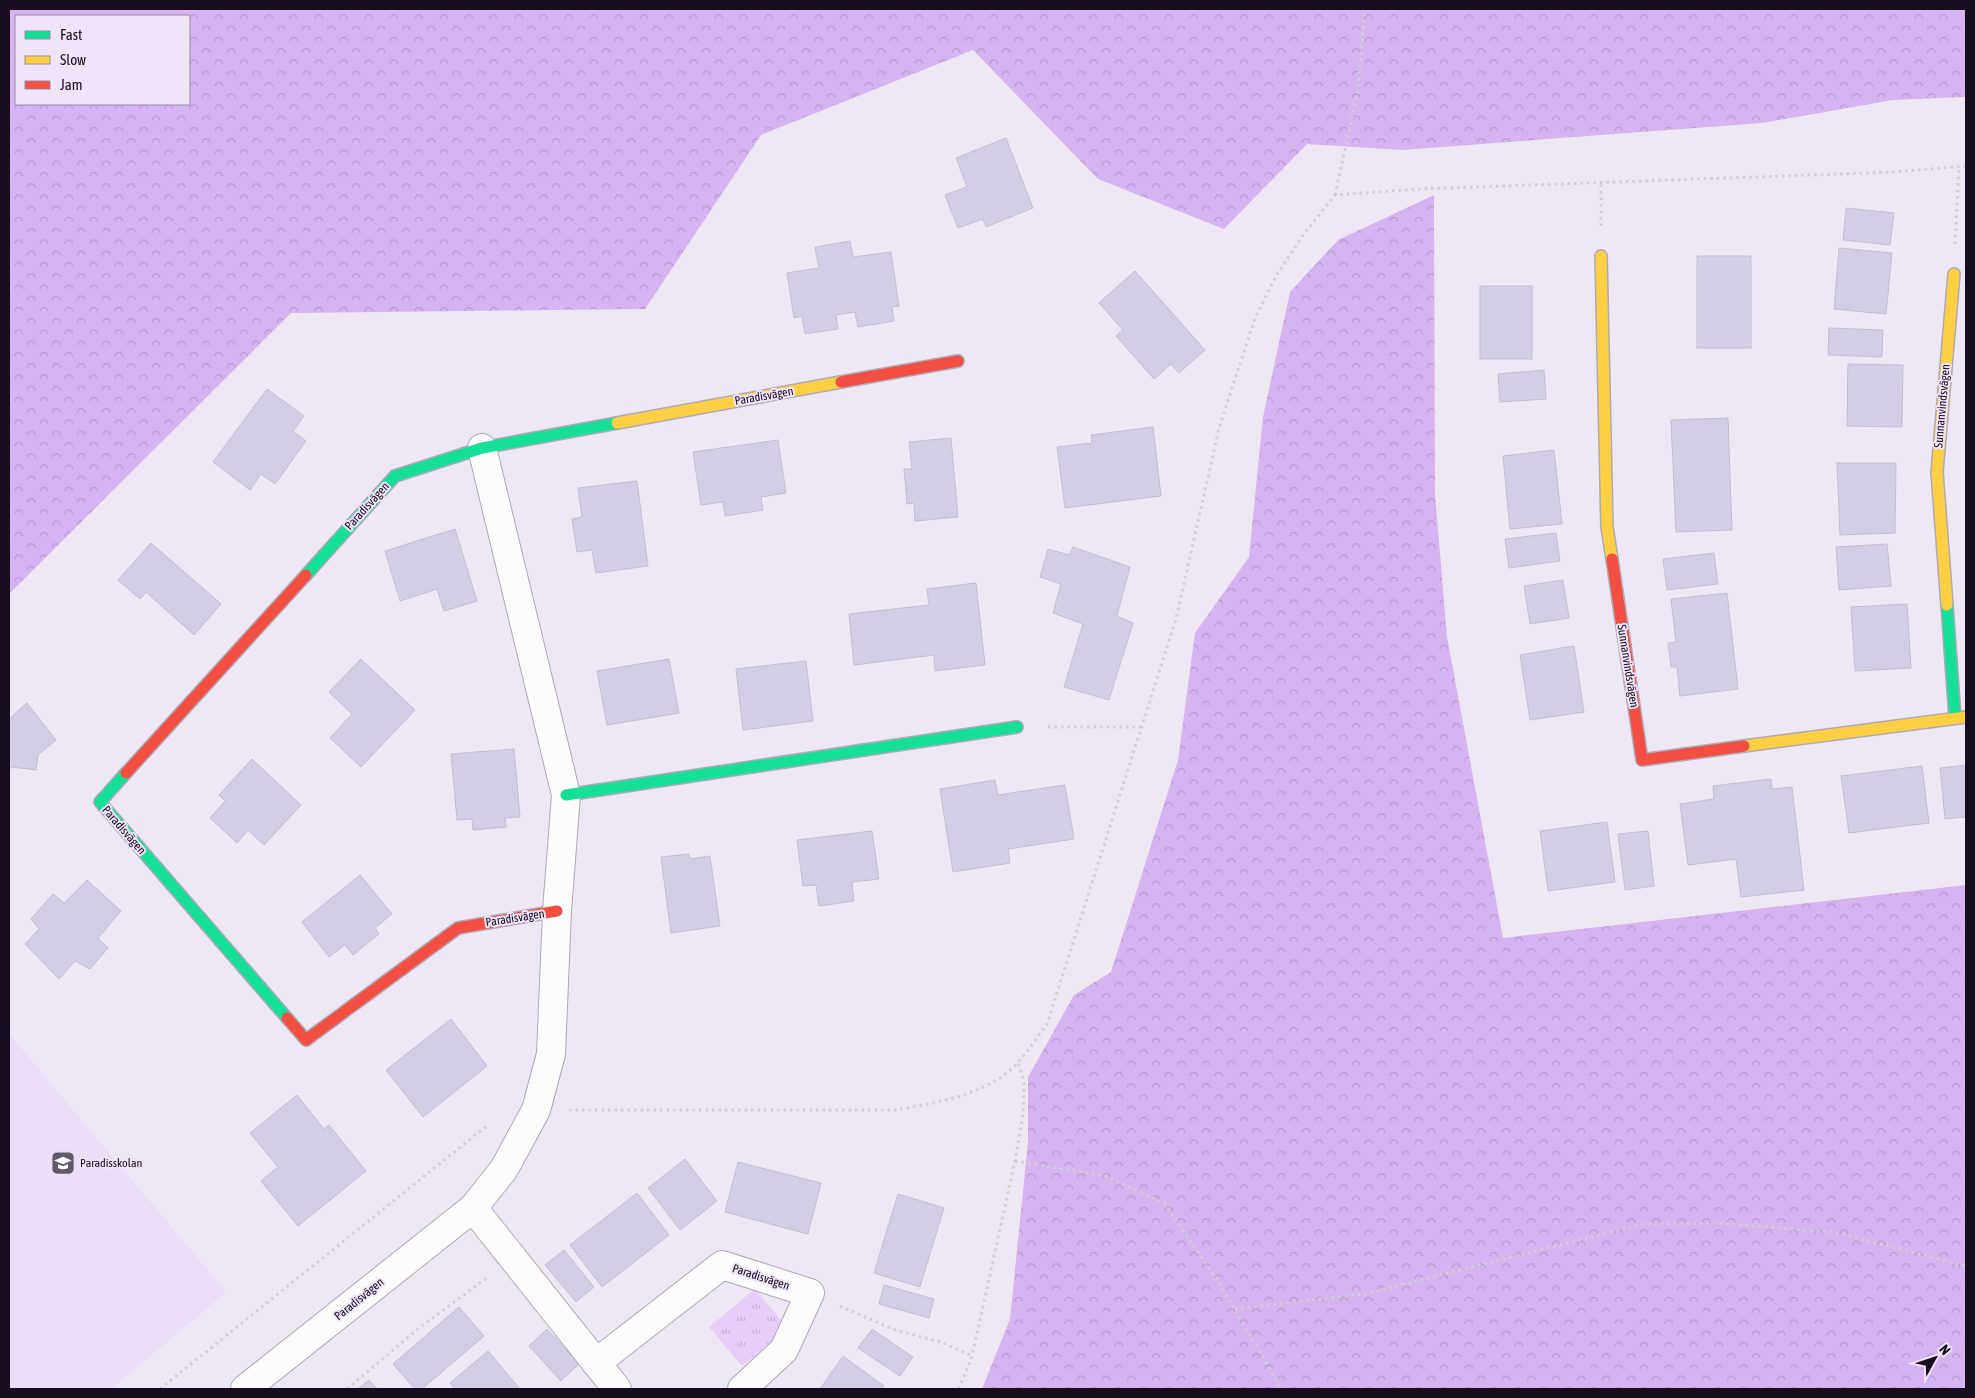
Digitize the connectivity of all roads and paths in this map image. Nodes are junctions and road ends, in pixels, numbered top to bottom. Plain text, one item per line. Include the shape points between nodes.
1 (1365, 9) edge
2 (1966, 166) edge
3 (1959, 167) junction
4 (1601, 184) junction
5 (1335, 195) junction
6 (1601, 256) joint
7 (1954, 274) joint
8 (958, 361) dead end
9 (482, 448) junction
10 (1961, 717) edge
11 (1017, 727) joint
12 (1143, 727) junction
13 (566, 795) junction
14 (557, 912) junction
15 (1018, 1062) junction
16 (536, 1110) junction
17 (1015, 1162) junction
18 (472, 1208) junction
19 (513, 1259) junction
20 (1966, 1266) edge
21 (810, 1293) junction
22 (1234, 1309) junction
23 (972, 1356) junction
24 (596, 1363) junction
25 (1966, 1385) edge
26 (160, 1389) edge
27 (245, 1389) edge
28 (347, 1389) edge
29 (617, 1389) edge
30 (742, 1389) edge
31 (960, 1389) edge
32 (1282, 1389) edge
33 (1963, 1389) edge

1 - 5 path via 1358,90
2 - 3 path
3 - 4 path
3 - 7 path
4 - 5 path
4 - 6 path
5 - 12 path via 1276,276 1255,318 1218,428 1176,619
6 - 10 street, Sunnanvindsvägen via 1607,527 1642,760
7 - 10 street, Sunnanvindsvägen via 1937,472
8 - 9 street, Paradisvägen
9 - 13 street, Paradisvägen
9 - 14 street, Paradisvägen via 395,476 100,802 306,1040 458,928
11 - 12 path
11 - 13 street
12 - 15 path via 1047,1024
13 - 14 street, Paradisvägen
14 - 16 street, Paradisvägen via 551,1054
15 - 16 path via 1001,1077 973,1091 947,1100 895,1110
15 - 17 path via 1024,1081 1024,1097
16 - 18 street, Paradisvägen via 504,1169
16 - 26 path via 502,1114
17 - 22 path via 1106,1176 1165,1204
17 - 23 path
18 - 19 street
18 - 27 street, Paradisvägen
19 - 24 street
19 - 28 path via 419,1328
20 - 22 path via 1834,1232 1714,1223 1642,1224 1365,1294
21 - 23 path via 895,1330 941,1342
21 - 24 street, Paradisvägen via 722,1265
21 - 30 street via 784,1350
22 - 32 path
23 - 31 path
24 - 29 street
25 - 33 path

